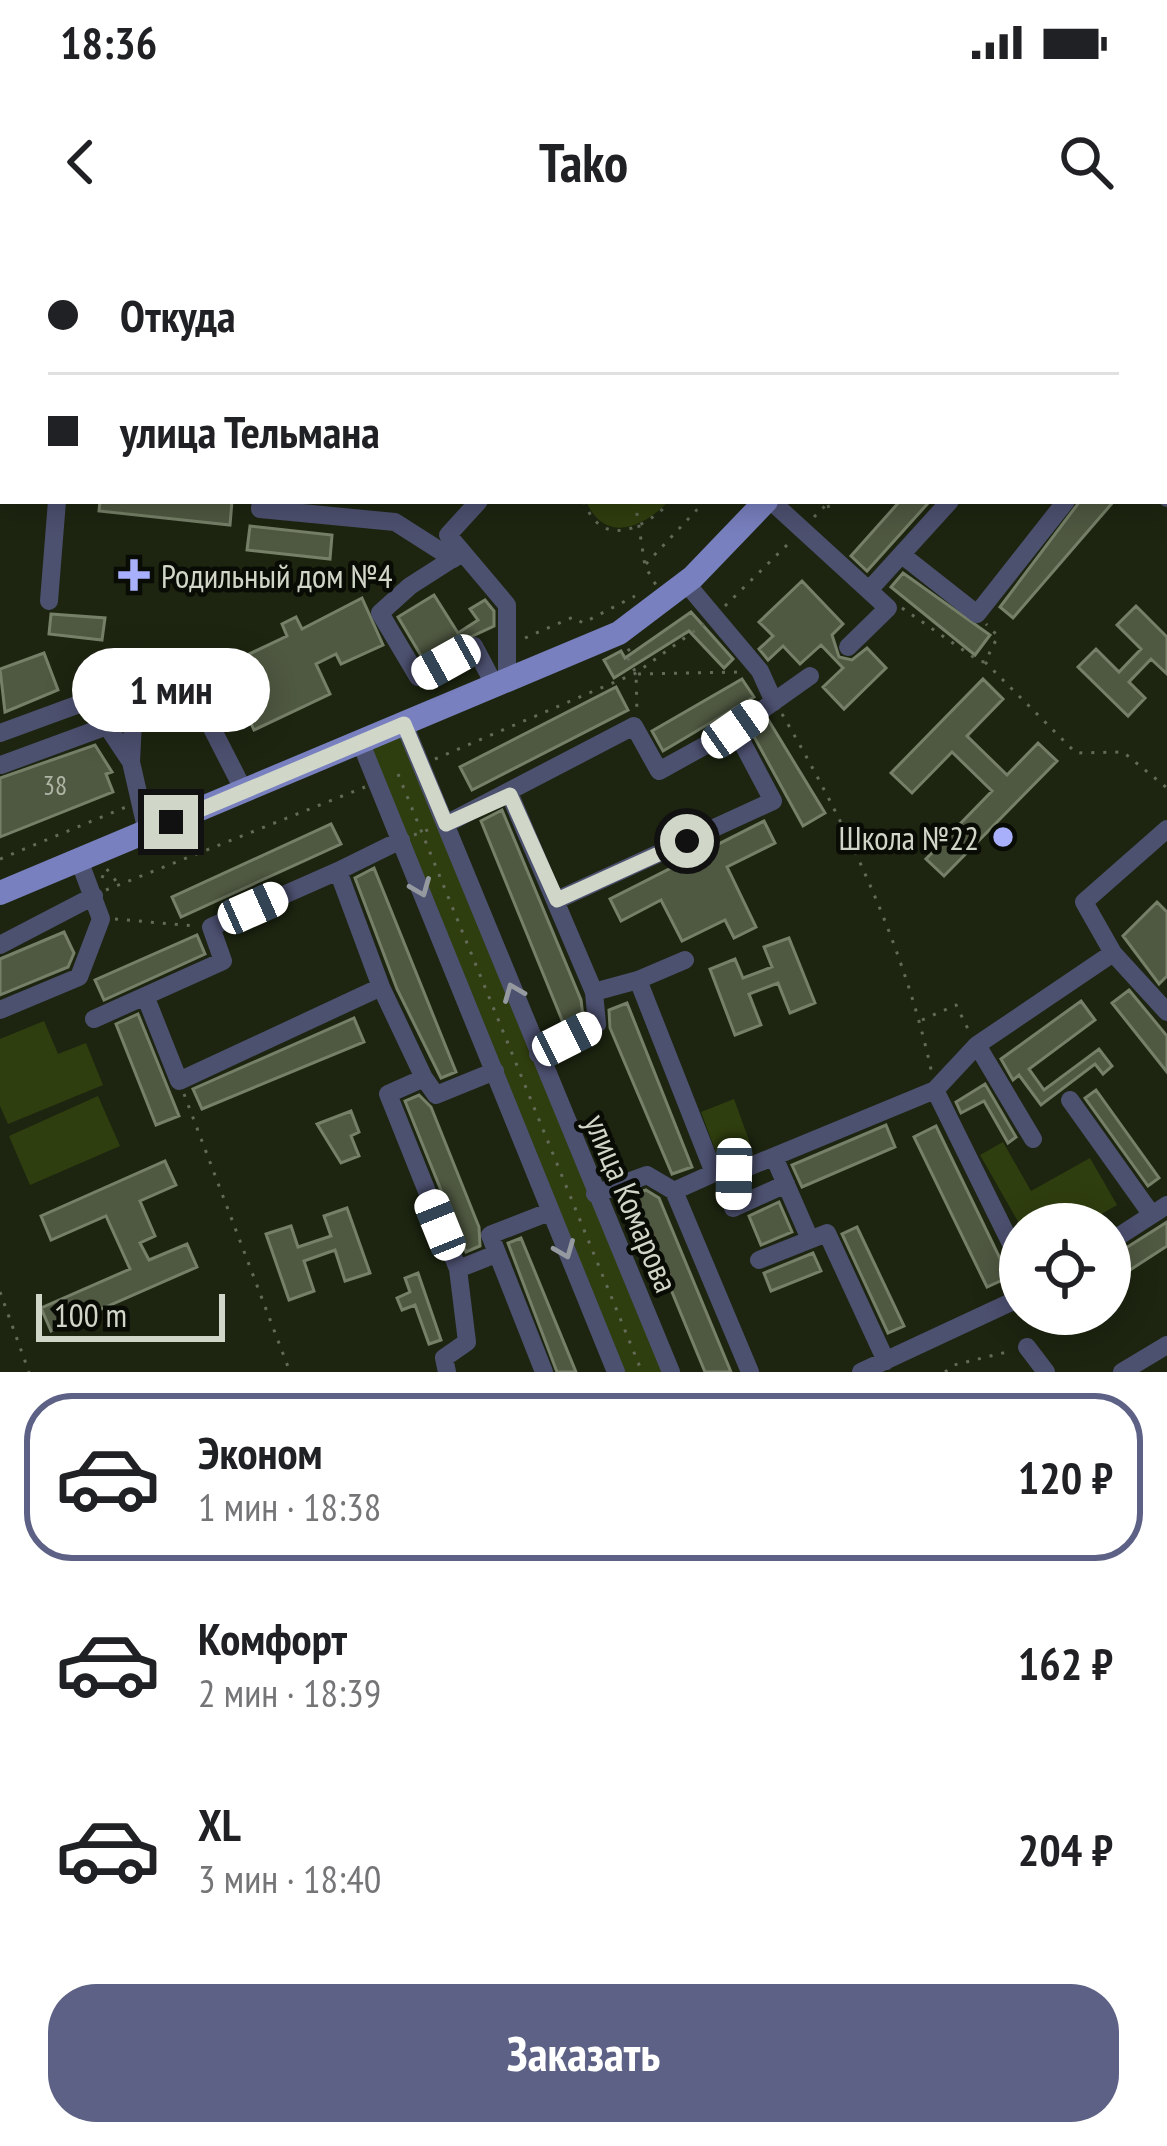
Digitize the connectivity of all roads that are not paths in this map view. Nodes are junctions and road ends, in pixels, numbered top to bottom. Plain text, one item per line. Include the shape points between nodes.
1 (57, 504) edge
2 (261, 504) edge
3 (476, 504) edge
4 (766, 504) edge
5 (773, 504) edge
6 (947, 504) edge
7 (1064, 504) edge
8 (902, 555) junction
9 (457, 557) junction
10 (507, 568) dead end
11 (491, 583) junction
12 (686, 583) junction
13 (870, 589) junction
14 (50, 601) dead end
15 (848, 647) dead end
16 (810, 676) dead end
17 (501, 684) junction
18 (196, 697) dead end
19 (775, 702) junction
20 (404, 724) junction
21 (735, 729) junction
22 (0, 733) edge
23 (360, 741) junction
24 (131, 762) junction
25 (1, 765) edge
26 (244, 791) junction
27 (510, 795) junction
28 (446, 824) junction
29 (1167, 829) edge
30 (147, 832) junction
31 (401, 840) junction
32 (80, 860) junction
33 (338, 871) junction
34 (0, 892) edge
35 (100, 898) junction
36 (557, 900) junction
37 (0, 945) edge
38 (1113, 953) junction
39 (685, 960) dead end
40 (638, 980) junction
41 (381, 987) junction
42 (594, 992) junction
43 (146, 998) junction
44 (0, 1010) edge
45 (1167, 1012) edge
46 (94, 1019) dead end
47 (977, 1045) junction
48 (538, 1054) junction
49 (495, 1071) junction
50 (424, 1078) junction
51 (935, 1090) junction
52 (1070, 1100) dead end
53 (1033, 1139) dead end
54 (775, 1157) junction
55 (724, 1174) junction
56 (786, 1184) junction
57 (674, 1191) junction
58 (595, 1194) junction
59 (1160, 1210) edge
60 (550, 1212) junction
61 (999, 1220) edge
62 (1131, 1229) edge
63 (809, 1237) junction
64 (496, 1254) junction
65 (759, 1260) dead end
66 (458, 1269) junction
67 (999, 1310) edge
68 (1167, 1345) edge
69 (1027, 1347) road end
70 (886, 1361) junction
71 (910, 1362) edge
72 (447, 1372) edge
73 (544, 1372) edge
74 (616, 1372) edge
75 (671, 1372) edge
76 (751, 1372) edge
77 (861, 1372) edge
78 (1046, 1372) edge
79 (1122, 1372) edge

1 - 14 street
2 - 9 street via 395,522
3 - 9 street via 448,535
4 - 12 main road
5 - 13 street
6 - 8 street
7 - 8 street via 977,614
8 - 13 street
9 - 11 street
9 - 17 street via 380,613 418,677 474,646
10 - 11 street
11 - 17 street via 507,605
12 - 17 main road via 619,633
12 - 19 street via 760,671
13 - 15 street via 888,608
16 - 19 street
17 - 20 main road
18 - 26 street
19 - 21 street
20 - 23 main road
20 - 28 street, улица Комарова
21 - 27 street via 659,771 634,726
21 - 36 street via 773,801
22 - 24 street via 112,692 133,721
23 - 26 main road
23 - 31 street
24 - 25 street via 107,725
24 - 30 street
26 - 30 main road
27 - 28 street
27 - 36 street
48 -> 28 street, улица Комарова
29 - 38 street via 1084,902
30 - 32 main road
31 - 33 street
31 -> 49 street
32 - 34 main road
32 - 35 street
33 - 41 street
33 - 43 street via 211,927 223,961
35 - 37 street
35 - 44 street via 101,920 79,977
36 - 42 street
38 - 45 street
38 - 47 street
39 - 40 street
40 - 42 street
40 - 55 street
41 - 43 street via 179,1081
41 - 50 street
42 - 48 street via 597,1024
43 - 46 street
47 - 51 street
47 - 53 street
48 - 58 street, улица Комарова
49 - 50 street via 436,1095
49 - 60 street
50 - 66 street via 388,1094
51 - 54 street
51 - 61 street
52 - 59 street
54 - 55 street
54 - 56 street
55 - 56 street via 733,1208
55 - 57 street
56 - 63 street
57 - 58 street via 646,1175
57 - 76 street
58 - 75 street, улица Комарова
59 - 62 street
60 - 64 street via 490,1235
60 -> 74 street
63 - 65 street
63 - 70 street via 827,1233
64 - 66 street
64 - 73 street
66 - 72 street via 467,1342 444,1358
67 - 71 street
68 - 79 street
69 - 78 street
70 - 71 street
70 - 77 street

